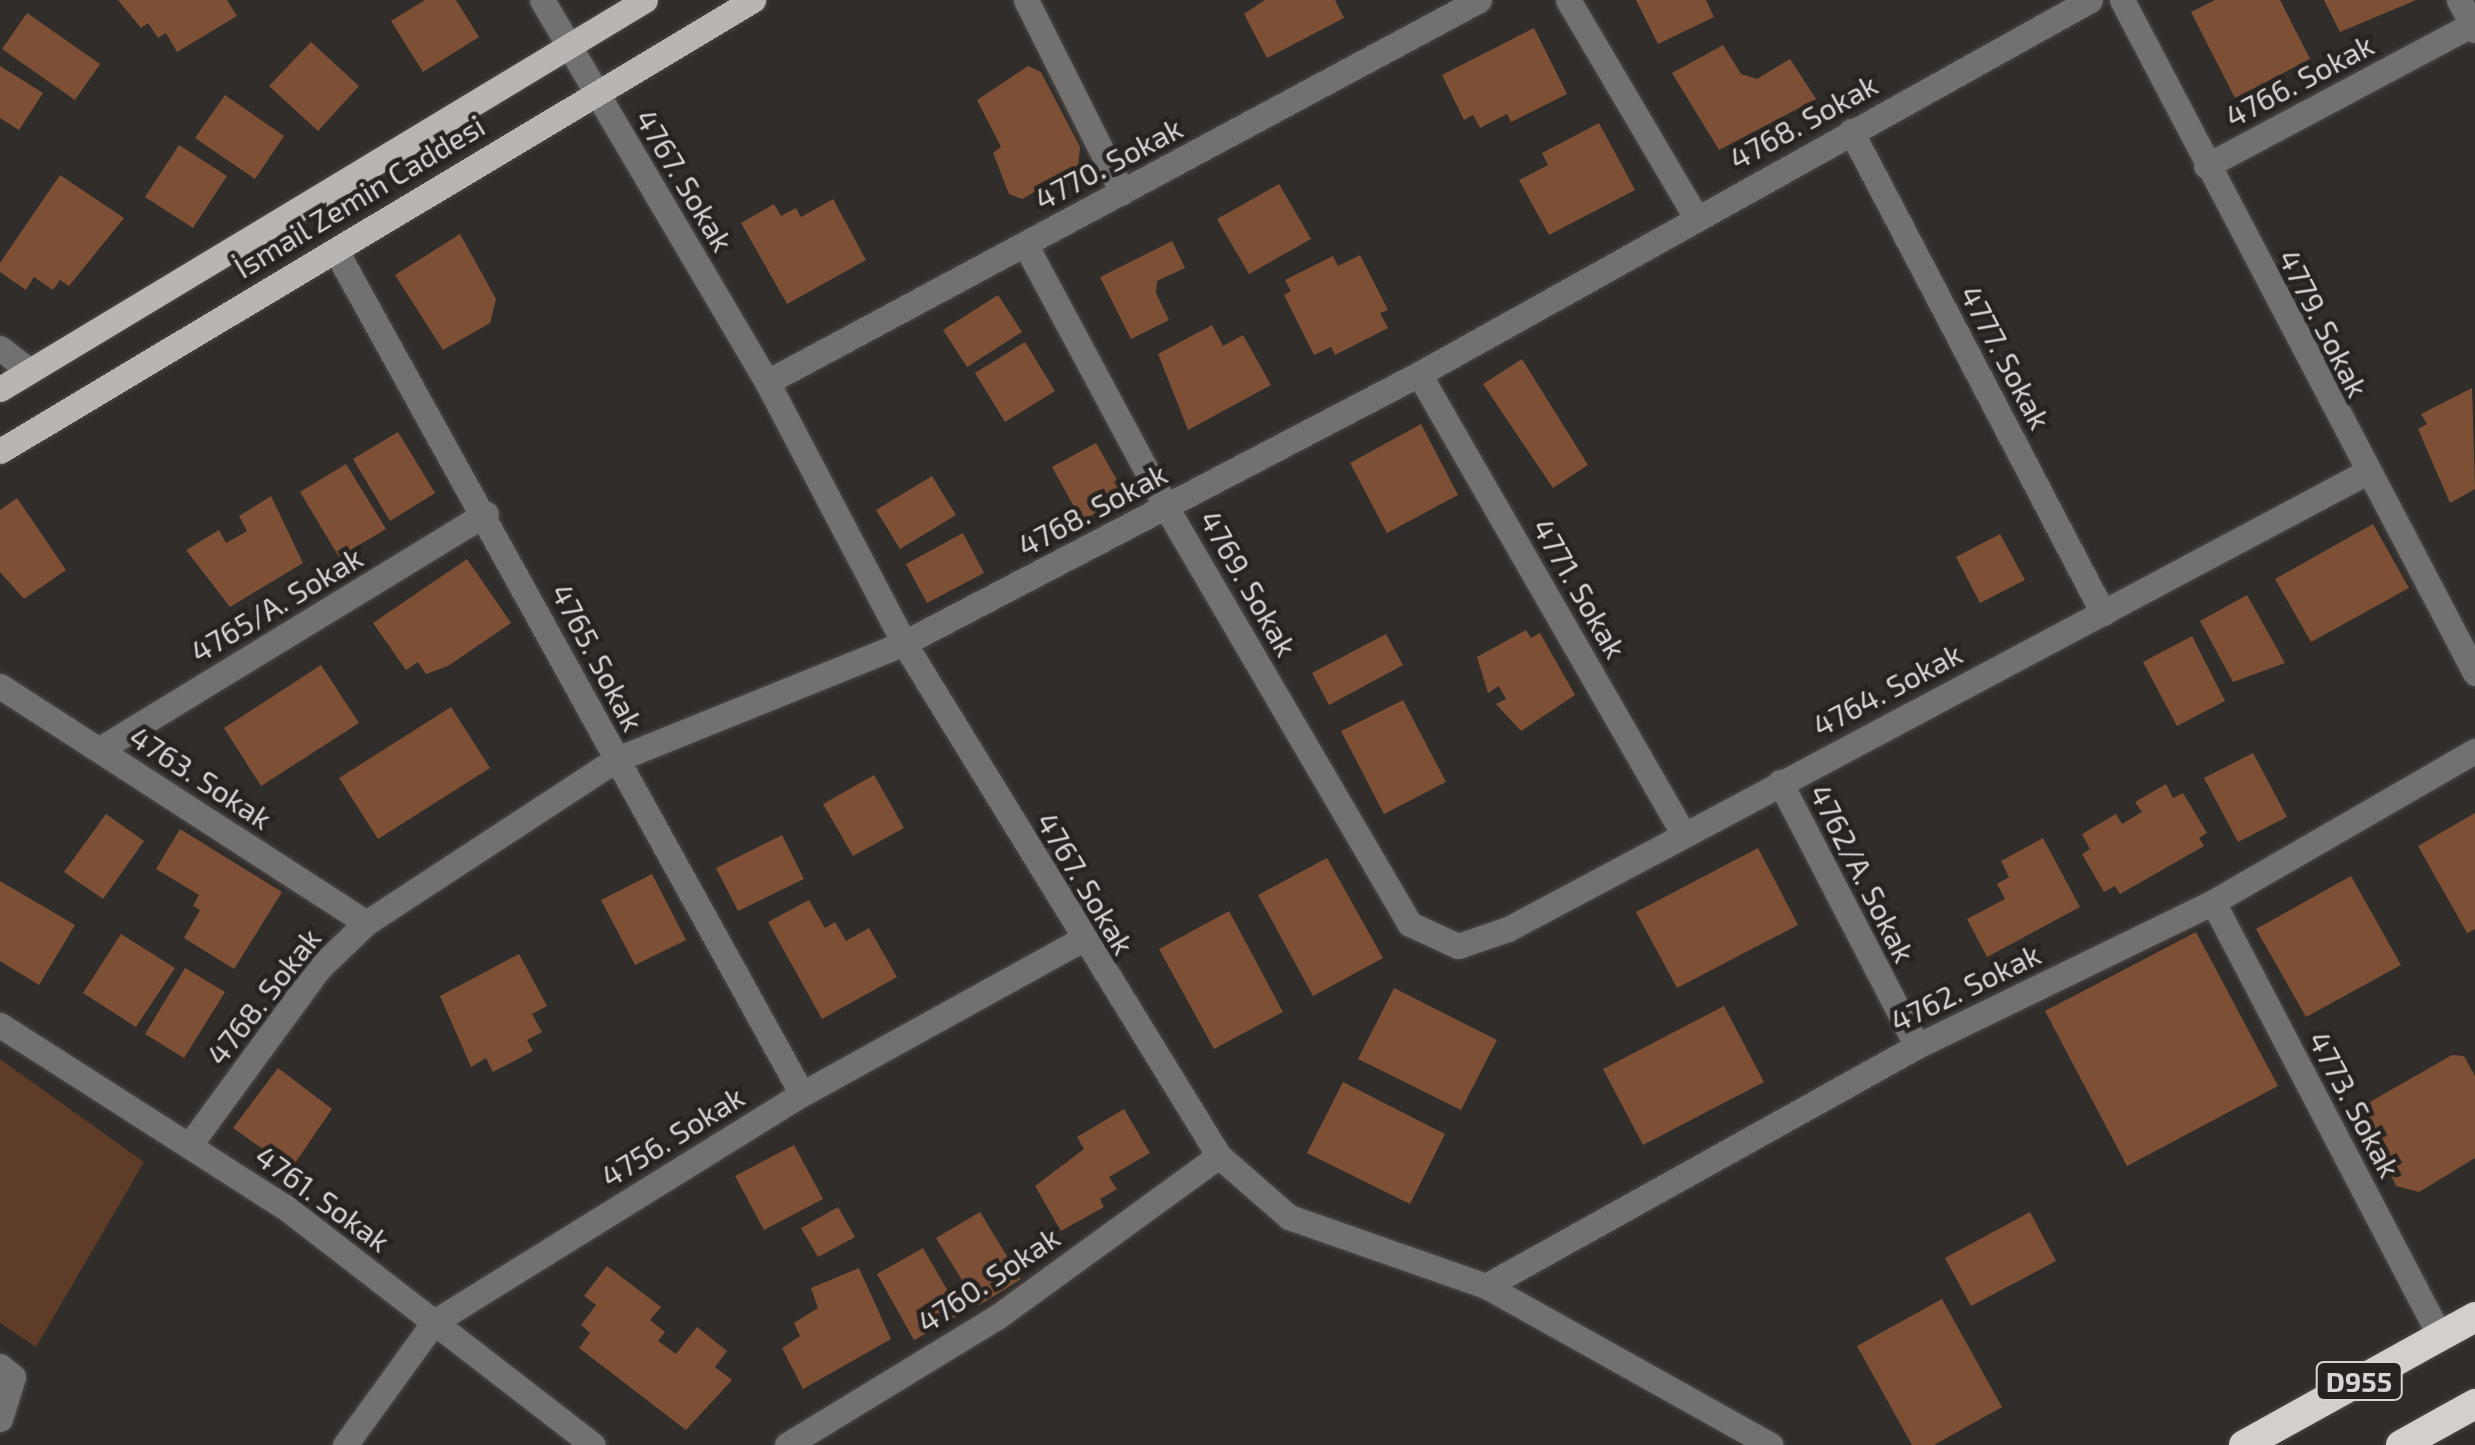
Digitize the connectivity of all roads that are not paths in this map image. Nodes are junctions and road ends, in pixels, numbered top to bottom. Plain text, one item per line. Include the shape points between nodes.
1 (542, 0) edge
2 (645, 0) edge
3 (753, 0) edge
4 (1026, 0) edge
5 (1479, 0) edge
6 (1568, 0) edge
7 (2090, 0) edge
8 (2122, 0) edge
9 (2459, 0) edge
10 (2474, 26) edge
11 (567, 46) junction
12 (595, 92) junction
13 (1851, 131) junction
14 (2206, 166) junction
15 (1122, 192) junction
16 (1696, 217) junction
17 (1024, 244) junction
18 (336, 251) junction
19 (0, 348) edge
20 (28, 370) junction
21 (1418, 374) junction
22 (767, 382) junction
23 (0, 389) edge
24 (0, 452) edge
25 (2365, 473) junction
26 (1166, 507) junction
27 (486, 514) junction
28 (2103, 613) junction
29 (904, 643) junction
30 (2475, 673) edge
31 (0, 686) edge
32 (100, 750) junction
33 (2475, 751) edge
34 (616, 760) junction
35 (1780, 782) junction
36 (1684, 836) junction
37 (2213, 902) junction
38 (366, 922) junction
39 (1436, 939) joint
40 (1081, 940) junction
41 (0, 1025) edge
42 (1917, 1046) junction
43 (802, 1094) junction
44 (191, 1143) junction
45 (1219, 1156) junction
46 (1486, 1286) junction
47 (2475, 1316) edge
48 (434, 1322) junction
49 (2440, 1336) junction
50 (0, 1366) edge
51 (2475, 1404) edge
52 (6, 1409) edge
53 (345, 1445) edge
54 (593, 1445) edge
55 (787, 1445) edge
56 (1771, 1445) edge
57 (2244, 1445) edge
58 (2401, 1445) edge

1 - 11 street, 4767. Sokak
2 - 11 main road, İsmail Zemin Caddesi
3 - 12 main road, İsmail Zemin Caddesi
4 - 15 street
5 - 15 street, 4770. Sokak
6 - 16 street
7 - 13 street, 4768. Sokak
8 - 14 street, 4779. Sokak
9 - 10 street
10 - 14 street, 4766. Sokak
11 - 12 street, 4767. Sokak
11 - 20 main road, İsmail Zemin Caddesi
12 - 18 main road, İsmail Zemin Caddesi
12 - 22 street, 4767. Sokak
13 - 16 street, 4768. Sokak
13 - 28 street, 4777. Sokak
14 - 25 street, 4779. Sokak
15 - 17 street, 4770. Sokak
16 - 21 street, 4768. Sokak
17 - 22 street, 4770. Sokak
17 - 26 street, 4769. Sokak
18 - 24 main road, İsmail Zemin Caddesi via 166,345
18 - 27 street, 4765. Sokak
19 - 20 street
20 - 23 main road, İsmail Zemin Caddesi
21 - 26 street, 4768. Sokak
21 - 36 street, 4771. Sokak
22 - 29 street, 4767. Sokak
25 - 28 street, 4764. Sokak
25 - 30 street, 4779. Sokak
26 - 29 street, 4768. Sokak
26 - 39 street, 4769. Sokak via 1410,924
27 - 32 street, 4765/A. Sokak
27 - 34 street, 4765. Sokak
28 - 35 street, 4764. Sokak
29 - 34 street, 4768. Sokak
29 - 40 street, 4767. Sokak
31 - 32 street, 4763. Sokak
32 - 38 street, 4763. Sokak
33 - 37 street, 4762. Sokak
34 - 38 street, 4768. Sokak
34 - 43 street, 4765. Sokak
35 - 36 street, 4764. Sokak
35 - 42 street, 4762/A. Sokak
36 - 39 street, 4764. Sokak via 1508,928 1458,946
37 - 42 street, 4762. Sokak
37 - 49 street, 4773. Sokak
38 - 44 street, 4768. Sokak via 319,968
40 - 43 street, 4756. Sokak
40 - 45 street, 4767. Sokak
41 - 44 street, 4761. Sokak
42 - 46 street, 4762. Sokak
43 - 48 street, 4756. Sokak
44 - 48 street, 4761. Sokak
45 - 46 street, 4767. Sokak via 1289,1218
45 - 55 street, 4760. Sokak via 997,1318
46 - 56 street, 4767. Sokak
47 - 49 highway, D955
48 - 53 street, 4756. Sokak
48 - 54 street, 4761. Sokak
49 - 57 highway, D955
50 - 52 street via 13,1377
51 - 58 highway, D955

